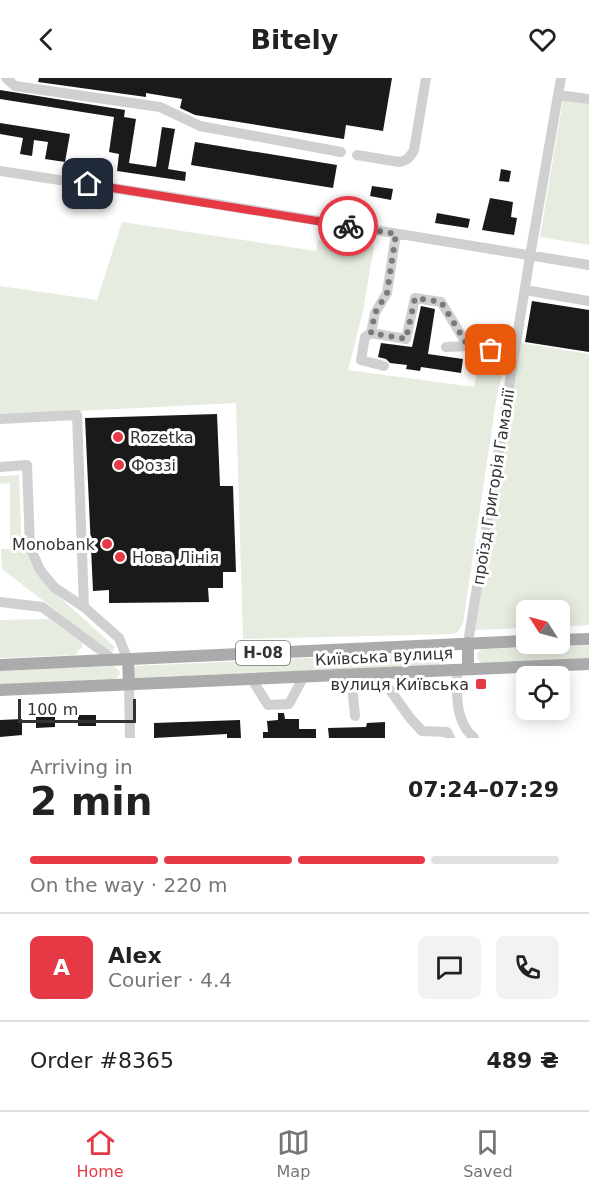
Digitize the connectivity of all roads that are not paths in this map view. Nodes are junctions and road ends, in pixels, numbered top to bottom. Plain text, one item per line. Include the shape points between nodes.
1 (6, 78) edge
2 (426, 78) edge
3 (561, 78) edge
4 (558, 95) junction
5 (589, 99) edge
6 (341, 152) dead end
7 (357, 155) dead end
8 (0, 171) edge
9 (396, 234) junction
10 (530, 256) junction
11 (589, 265) edge
12 (525, 290) junction
13 (589, 301) edge
14 (371, 333) junction
15 (468, 346) junction
16 (446, 347) dead end
17 (514, 354) junction
18 (384, 366) dead end
19 (0, 419) edge
20 (0, 466) edge
21 (0, 596) edge
22 (0, 602) edge
23 (84, 607) junction
24 (589, 639) edge
25 (570, 640) edge
26 (516, 641) edge
27 (468, 643) junction
28 (114, 660) junction
29 (128, 660) junction
30 (589, 664) edge
31 (0, 665) edge
32 (462, 669) junction
33 (378, 673) junction
34 (351, 674) junction
35 (304, 676) junction
36 (251, 678) junction
37 (129, 684) junction
38 (0, 690) edge
39 (355, 716) dead end
40 (422, 734) edge
41 (130, 738) edge
42 (450, 738) edge
43 (474, 738) edge

1 - 6 street via 15,86 160,107 200,126
2 - 7 street via 411,156 399,162
3 - 4 street, проїзд Григорія Гамалії
4 - 5 street
4 - 10 street, проїзд Григорія Гамалії
8 - 9 street
9 - 10 street
9 - 14 street via 387,293 375,313
10 - 11 street
10 - 12 street, проїзд Григорія Гамалії
12 - 13 street
12 - 17 street, проїзд Григорія Гамалії
14 - 15 street via 406,339 415,298 441,302
14 - 18 street via 365,337 361,360
15 - 16 street
15 - 17 street
17 - 27 street, проїзд Григорія Гамалії
19 - 23 street via 77,415
20 - 23 street via 27,465 30,547 40,570 55,588
21 - 22 street
22 - 28 street via 42,607
23 - 29 street via 118,638
24 - 25 main road
26 - 27 main road, Київська вулиця / Н-08
27 - 29 main road, Київська вулиця / Н-08
27 - 32 main road
28 - 29 main road, Київська вулиця / Н-08
28 - 31 main road, Київська вулиця / Н-08
29 - 37 main road
30 - 32 main road, Київська вулиця / Н-08
32 - 33 main road, Київська вулиця / Н-08
32 - 43 street via 457,707 462,725
33 - 34 main road, Київська вулиця / Н-08
33 - 40 street
34 - 35 main road, Київська вулиця / Н-08
34 - 39 street
35 - 36 main road, Київська вулиця / Н-08
35 - 36 street via 289,704 279,705 268,705
36 - 37 main road, Київська вулиця / Н-08
37 - 38 main road, Київська вулиця / Н-08
37 - 41 street
40 - 42 street via 447,732

